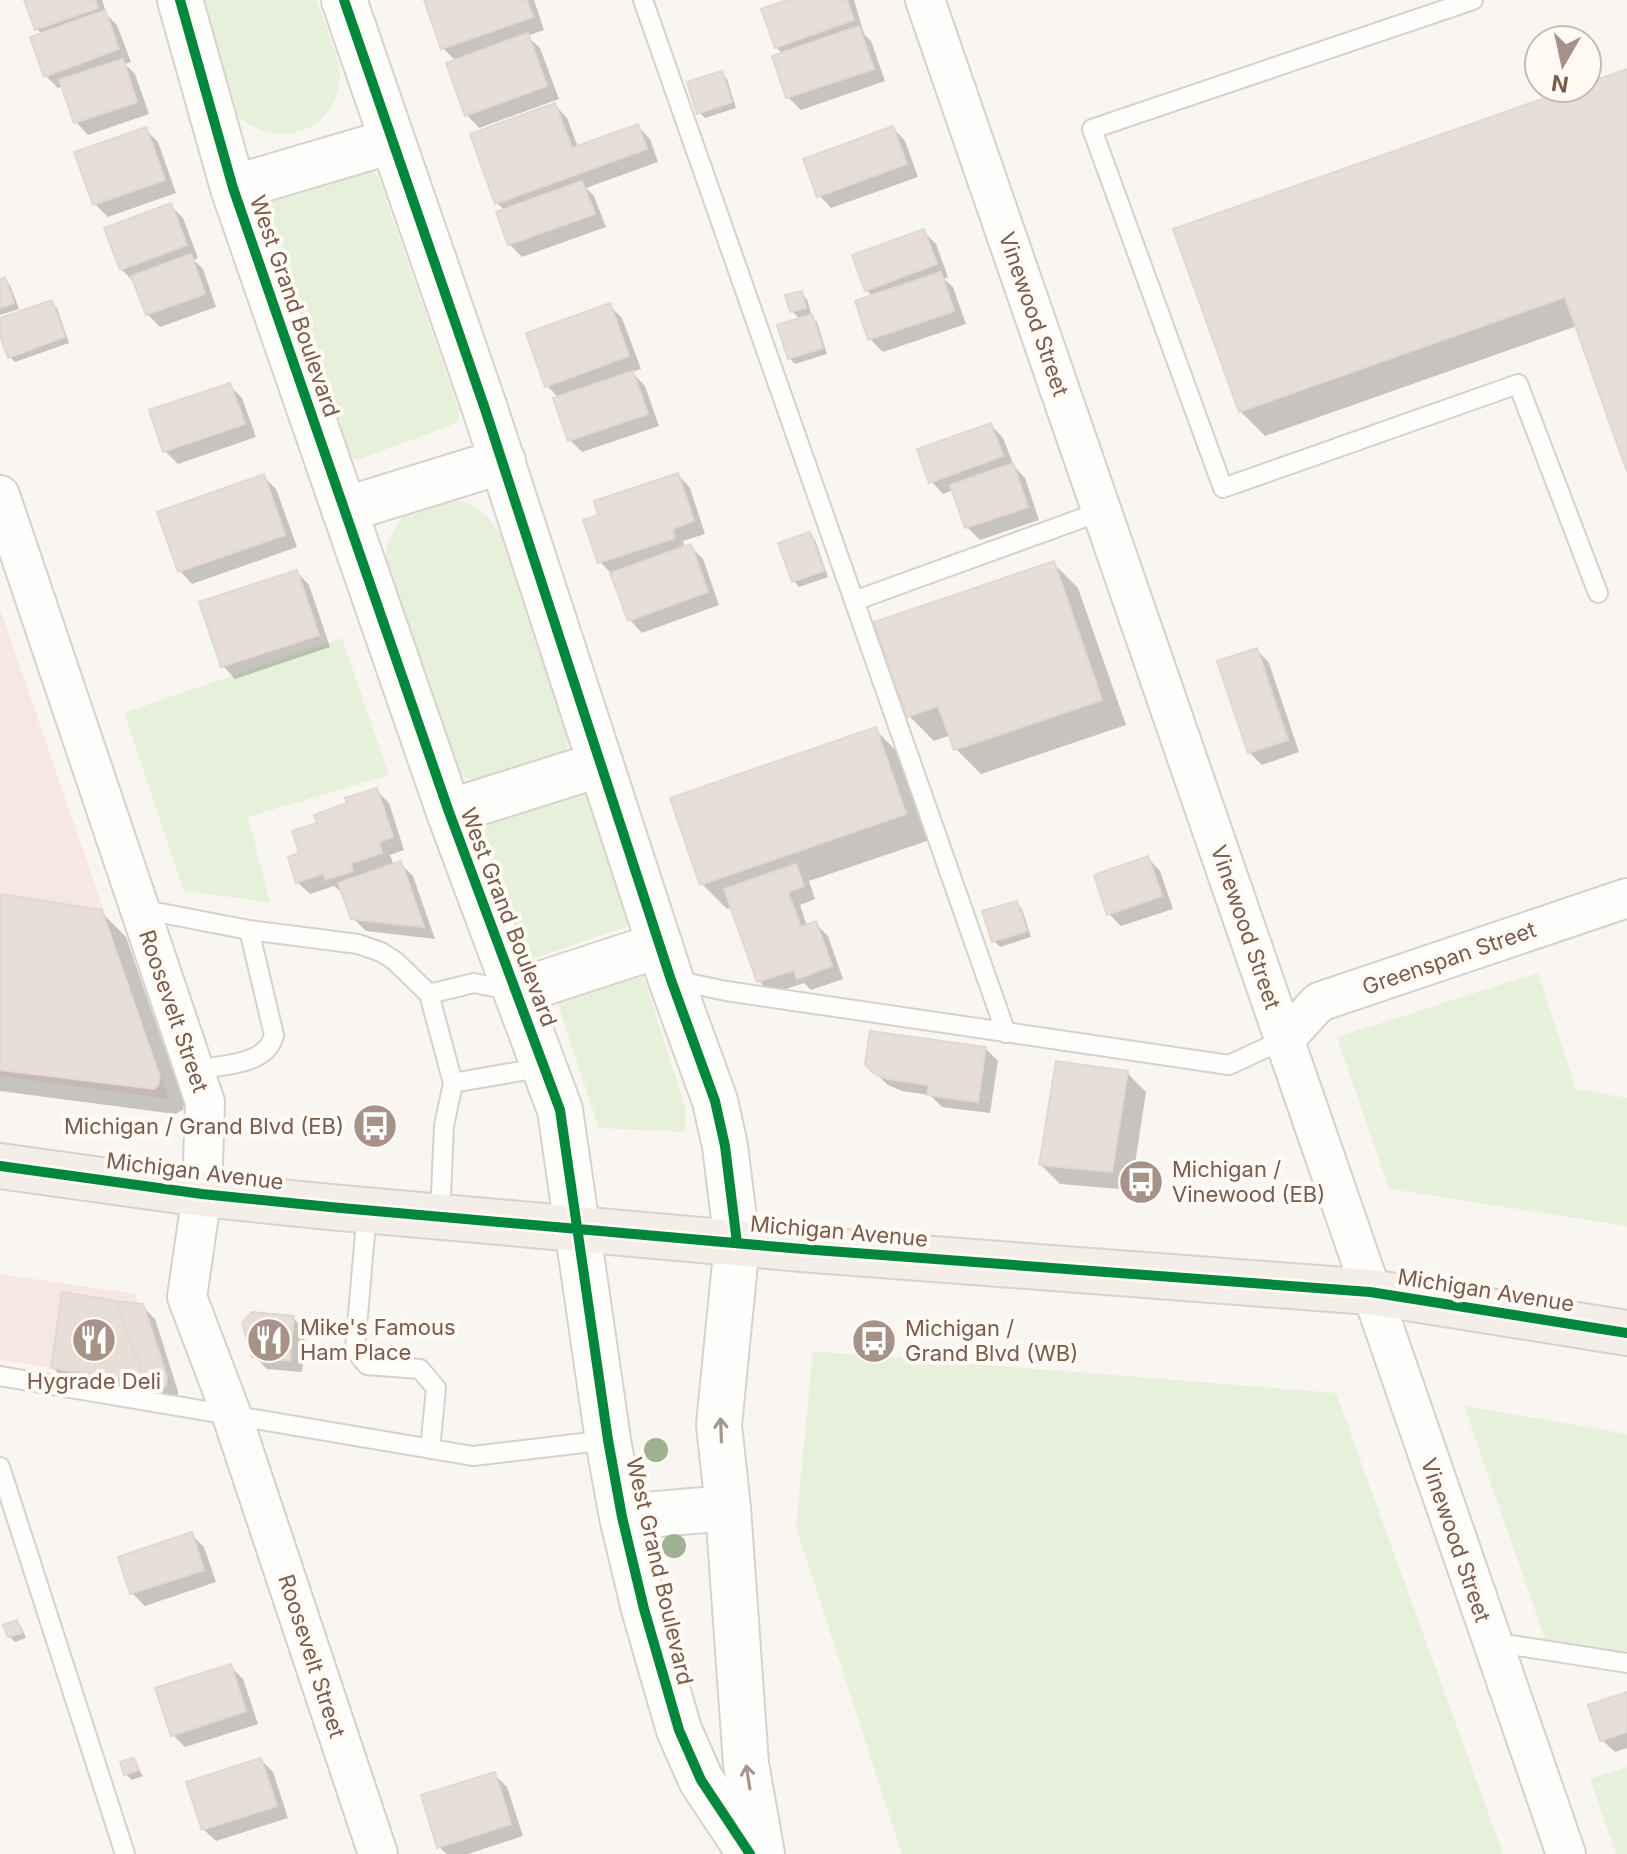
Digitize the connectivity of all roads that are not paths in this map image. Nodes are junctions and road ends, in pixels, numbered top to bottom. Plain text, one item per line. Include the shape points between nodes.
1 (180, 0) edge
2 (344, 0) edge
3 (643, 0) edge
4 (925, 0) edge
5 (1473, 0) edge
6 (392, 141) junction
7 (233, 188) junction
8 (503, 461) junction
9 (0, 495) edge
10 (344, 510) junction
11 (1102, 511) junction
12 (1598, 593) dead end
13 (854, 601) junction
14 (601, 764) junction
15 (449, 812) junction
16 (1627, 898) edge
17 (140, 909) junction
18 (249, 930) junction
19 (666, 962) junction
20 (516, 992) junction
21 (429, 994) junction
22 (1006, 1033) junction
23 (1285, 1039) junction
24 (544, 1067) junction
25 (194, 1070) junction
26 (453, 1083) junction
27 (0, 1166) edge
28 (202, 1194) junction
29 (367, 1210) junction
30 (440, 1216) junction
31 (578, 1228) junction
32 (737, 1243) junction
33 (1370, 1292) junction
34 (1627, 1333) edge
35 (0, 1376) edge
36 (231, 1413) junction
37 (608, 1440) junction
38 (430, 1449) junction
39 (0, 1467) edge
40 (728, 1508) junction
41 (622, 1517) junction
42 (1492, 1642) junction
43 (1627, 1663) edge
44 (125, 1854) edge
45 (378, 1854) edge
46 (750, 1854) edge
47 (762, 1854) edge
48 (1566, 1854) edge

1 - 7 street, West Grand Boulevard
2 - 6 street
3 - 13 lane
4 - 11 street, Vinewood Street
5 - 12 lane via 1092,129 1223,488 1518,384
6 - 7 street
6 - 8 street
7 - 10 street, West Grand Boulevard
8 - 10 street
8 - 14 street
9 - 17 street, Roosevelt Street
10 - 15 street, West Grand Boulevard
11 - 13 lane
11 - 23 street, Vinewood Street
13 - 22 lane
14 - 15 street
14 - 19 street
15 - 20 street, West Grand Boulevard
16 - 23 street, Greenspan Street via 1319,1002
17 - 18 lane
17 - 25 street, Roosevelt Street
18 - 21 lane via 369,948 395,961
18 - 25 lane via 272,1044 259,1057
19 - 20 street
19 - 22 lane via 726,991
19 - 32 street via 715,1101
20 - 21 lane via 474,983
20 - 24 street, West Grand Boulevard
21 - 26 lane
22 - 23 lane via 1229,1065
23 - 33 street, Vinewood Street
24 - 26 lane
24 - 31 street, West Grand Boulevard via 560,1110
25 - 28 street, Roosevelt Street via 205,1102
26 - 30 lane via 444,1126
27 - 28 main road, Michigan Avenue
28 - 29 main road, Michigan Avenue
28 - 36 street, Roosevelt Street via 187,1297
29 - 30 main road, Michigan Avenue
29 - 38 lane via 355,1350 367,1365 420,1369 436,1388
30 - 31 main road, Michigan Avenue
31 - 32 main road, Michigan Avenue
31 - 37 street, West Grand Boulevard
32 - 33 main road, Michigan Avenue
40 -> 32 street via 719,1425
33 - 34 main road, Michigan Avenue
33 - 42 street, Vinewood Street
35 - 36 lane
36 - 38 lane
36 - 45 street, Roosevelt Street
37 - 38 lane via 473,1456
37 - 41 street, West Grand Boulevard
39 - 44 lane
40 - 41 street
47 -> 40 street via 746,1764
41 - 46 street, West Grand Boulevard via 679,1730 701,1780
42 - 43 lane
42 - 48 street, Vinewood Street

